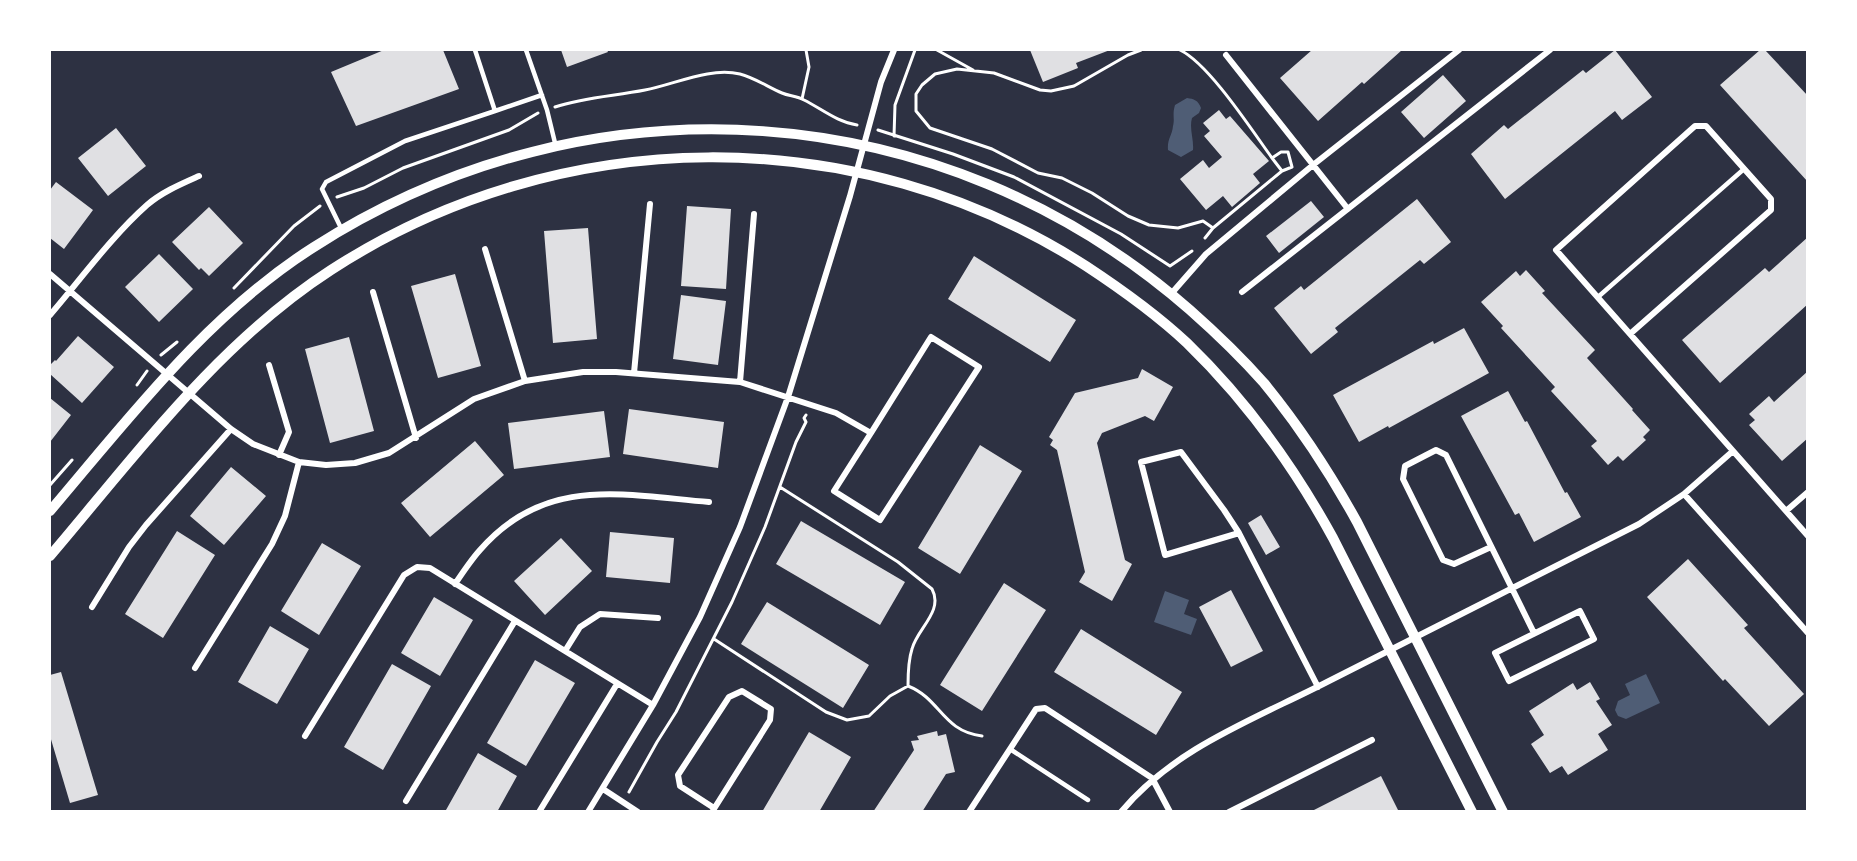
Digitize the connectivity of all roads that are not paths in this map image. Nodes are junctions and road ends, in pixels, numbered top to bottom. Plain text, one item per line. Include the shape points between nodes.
1 (476, 50) edge
2 (526, 50) edge
3 (894, 50) edge
4 (1460, 50) edge
5 (1550, 50) edge
6 (1226, 55) dead end
7 (542, 95) junction
8 (495, 111) junction
9 (865, 144) junction
10 (556, 147) junction
11 (1313, 165) junction
12 (1744, 169) junction
13 (857, 172) junction
14 (199, 176) dead end
15 (650, 204) dead end
16 (1348, 209) junction
17 (754, 214) dead end
18 (342, 230) junction
19 (485, 249) dead end
20 (50, 274) edge
21 (70, 292) junction
22 (373, 292) dead end
23 (1242, 292) dead end
24 (1171, 294) junction
25 (1598, 297) junction
26 (50, 315) edge
27 (1630, 334) junction
28 (269, 365) dead end
29 (634, 373) junction
30 (167, 375) junction
31 (525, 381) junction
32 (740, 382) junction
33 (189, 394) junction
34 (788, 397) junction
35 (231, 429) junction
36 (871, 433) junction
37 (416, 438) junction
38 (1733, 451) junction
39 (279, 455) junction
40 (299, 462) junction
41 (1808, 492) edge
42 (1684, 494) junction
43 (709, 502) dead end
44 (1786, 511) junction
45 (50, 512) edge
46 (1239, 533) junction
47 (1808, 536) edge
48 (1491, 547) junction
49 (50, 556) edge
50 (455, 584) junction
51 (1512, 588) junction
52 (92, 607) dead end
53 (658, 618) dead end
54 (515, 621) junction
55 (1534, 633) junction
56 (1808, 633) edge
57 (1415, 637) junction
58 (1390, 650) junction
59 (565, 651) junction
60 (195, 668) dead end
61 (617, 684) junction
62 (1318, 687) junction
63 (653, 705) junction
64 (305, 736) dead end
65 (1372, 740) dead end
66 (1010, 749) junction
67 (1152, 778) junction
68 (603, 789) junction
69 (1088, 800) dead end
70 (406, 801) dead end
71 (713, 810) edge
72 (1231, 811) edge
73 (539, 812) edge
74 (588, 812) edge
75 (638, 812) edge
76 (969, 812) edge
77 (1121, 812) edge
78 (1170, 812) edge
79 (1472, 812) edge
80 (1503, 812) edge

1 - 8 lane
2 - 7 lane
3 - 9 street
4 - 11 street
5 - 16 street
6 - 11 street
7 - 8 lane
7 - 10 lane
8 - 18 lane via 405,141 326,182 322,189
9 - 10 street via 814,135 712,129 655,130
9 - 13 street
9 - 24 street via 1027,200 1082,230
10 - 18 street via 523,153 416,191
11 - 16 street
11 - 24 street via 1206,254
12 - 25 lane
12 - 25 street via 1706,126 1695,126 1556,250
12 - 27 street via 1771,199 1771,210
13 - 33 street via 765,158 656,159 602,165 491,192 428,217 330,270 285,302 231,349
13 - 34 street
13 - 58 street via 950,199 1015,226 1113,283 1185,342 1244,403 1289,462
14 - 21 street via 148,204
15 - 29 street
16 - 23 street
17 - 32 street
18 - 30 street via 261,285
19 - 31 street
20 - 21 street
21 - 26 street
21 - 30 street
22 - 37 street
24 - 57 street via 1249,367 1312,446 1357,522
25 - 27 street
27 - 38 street
28 - 39 street via 289,432
29 - 31 street via 583,372
29 - 32 street
30 - 33 street
30 - 45 street
31 - 37 street via 474,399
32 - 34 street
33 - 35 street
33 - 49 street
34 - 36 street via 836,413
34 - 63 street via 740,527 700,617
35 - 39 street
35 - 52 street via 146,525
36 - 36 street via 834,491 880,520 979,367 931,337
37 - 40 street via 389,453 355,463
38 - 42 street
38 - 44 street
39 - 40 street
40 - 60 street via 285,516 272,544
41 - 44 street
42 - 51 street via 1639,524
42 - 56 street
43 - 50 street via 618,494 562,498 536,507 505,527 480,549
44 - 47 street
46 - 46 street via 1181,452 1141,462 1165,555
46 - 62 street
48 - 48 street via 1446,455 1436,450 1404,466 1403,479 1443,560 1454,564
48 - 51 street
50 - 54 street
50 - 64 street via 430,568 417,567 404,574
51 - 55 street
51 - 57 street
53 - 59 street via 600,614 580,627
54 - 59 street
54 - 70 street
55 - 55 street via 1495,653 1509,681 1594,639 1580,610
57 - 58 street
57 - 80 street
58 - 62 street
58 - 79 street
59 - 61 street
61 - 63 street
61 - 73 street
62 - 67 street via 1189,753
63 - 68 street
65 - 72 street
66 - 67 street via 1036,709 1045,708
66 - 69 lane
66 - 76 street
67 - 77 street
67 - 78 street
68 - 74 street
68 - 75 street
71 - 71 street via 770,720 771,709 742,691 729,697 678,775 680,786

